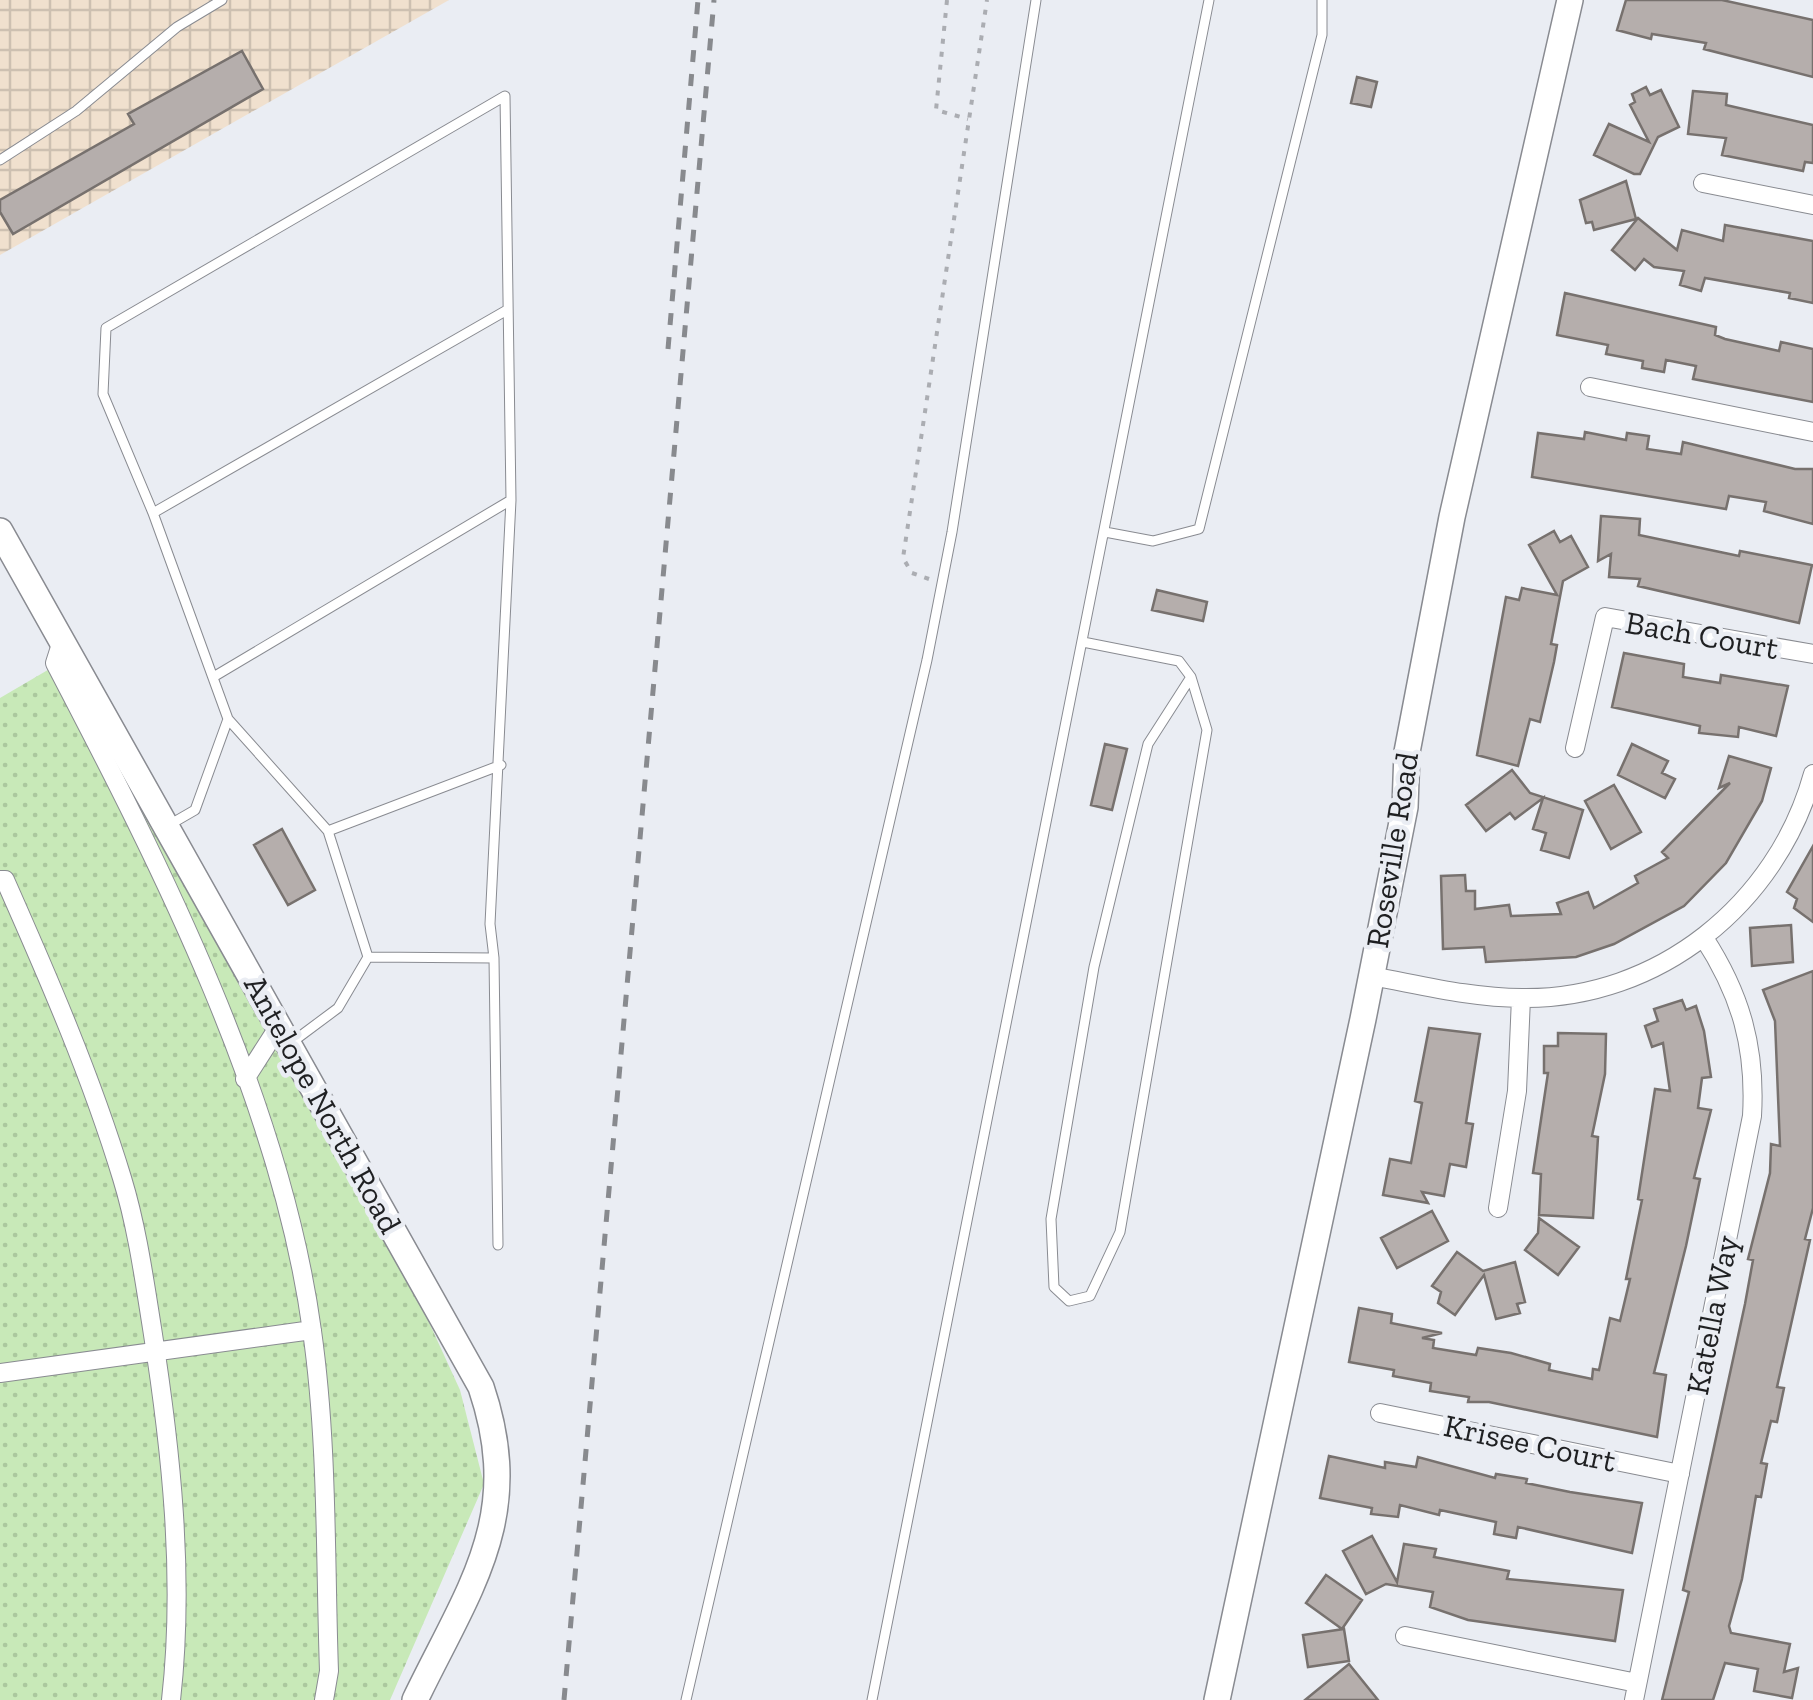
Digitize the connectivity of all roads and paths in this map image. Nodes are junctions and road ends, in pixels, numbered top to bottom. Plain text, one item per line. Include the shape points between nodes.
1 (222, 0) edge
2 (948, 0) edge
3 (987, 0) edge
4 (1036, 0) edge
5 (1209, 0) edge
6 (1322, 0) edge
7 (1570, 0) edge
8 (968, 119) junction
9 (0, 160) edge
10 (1702, 182) dead end
11 (1813, 205) edge
12 (506, 310) junction
13 (1590, 386) dead end
14 (1813, 432) edge
15 (511, 500) junction
16 (153, 513) junction
17 (0, 531) edge
18 (1105, 532) junction
19 (942, 582) junction
20 (62, 642) junction
21 (1083, 642) junction
22 (1813, 654) edge
23 (215, 676) junction
24 (1191, 677) junction
25 (228, 719) junction
26 (1575, 748) dead end
27 (501, 765) junction
28 (1813, 774) edge
29 (166, 826) junction
30 (328, 832) junction
31 (0, 880) edge
32 (1704, 938) junction
33 (368, 957) junction
34 (494, 958) junction
35 (1372, 976) junction
36 (1521, 998) junction
37 (284, 1035) junction
38 (245, 1079) junction
39 (1498, 1208) dead end
40 (498, 1245) dead end
41 (312, 1330) junction
42 (155, 1348) junction
43 (0, 1373) edge
44 (1380, 1413) dead end
45 (1680, 1474) junction
46 (1405, 1636) dead end
47 (1635, 1692) edge
48 (171, 1700) edge
49 (324, 1700) edge
50 (415, 1700) edge
51 (686, 1700) edge
52 (872, 1700) edge
53 (1217, 1700) edge

1 - 9 lane
2 - 8 path via 936,110
3 - 8 path
4 - 19 lane
5 - 18 lane
6 - 18 lane via 1322,35 1199,529 1152,541
7 - 35 main road, Roseville Road via 1452,517
8 - 19 path via 904,558 912,573
10 - 11 street
12 - 15 lane
12 - 16 lane
12 - 16 lane via 504,96 106,328 103,394
13 - 14 street
15 - 23 lane
15 - 27 lane
16 - 23 lane
17 - 20 main road, Antelope North Road
18 - 21 lane
19 - 51 lane
20 - 29 main road, Antelope North Road
20 - 38 street via 55,663 212,990
21 - 24 lane via 1179,661
21 - 52 lane
22 - 26 street, Bach Court via 1605,617
23 - 25 lane
24 - 24 lane via 1207,730 1120,1232 1090,1296 1070,1301 1054,1287 1051,1219 1094,968 1148,744
25 - 29 lane via 194,810
25 - 30 lane
27 - 30 lane
27 - 34 lane via 490,924
28 - 32 street via 1770,869
29 - 37 main road, Antelope North Road
30 - 33 lane
31 - 42 street via 60,1009 122,1180
32 - 36 street via 1614,985
32 - 45 street, Katella Way via 1739,1001 1754,1083
33 - 34 lane
33 - 37 lane via 338,1008
34 - 40 lane
35 - 36 street
35 - 53 main road, Roseville Road
36 - 39 street via 1517,1091
37 - 38 street
37 - 50 main road, Antelope North Road via 481,1387 498,1448 498,1510 487,1544
38 - 41 street via 290,1216
41 - 42 street
41 - 49 street via 329,1671
42 - 43 street
42 - 48 street via 174,1520
44 - 45 street, Krisee Court
45 - 47 street, Katella Way
46 - 47 street

